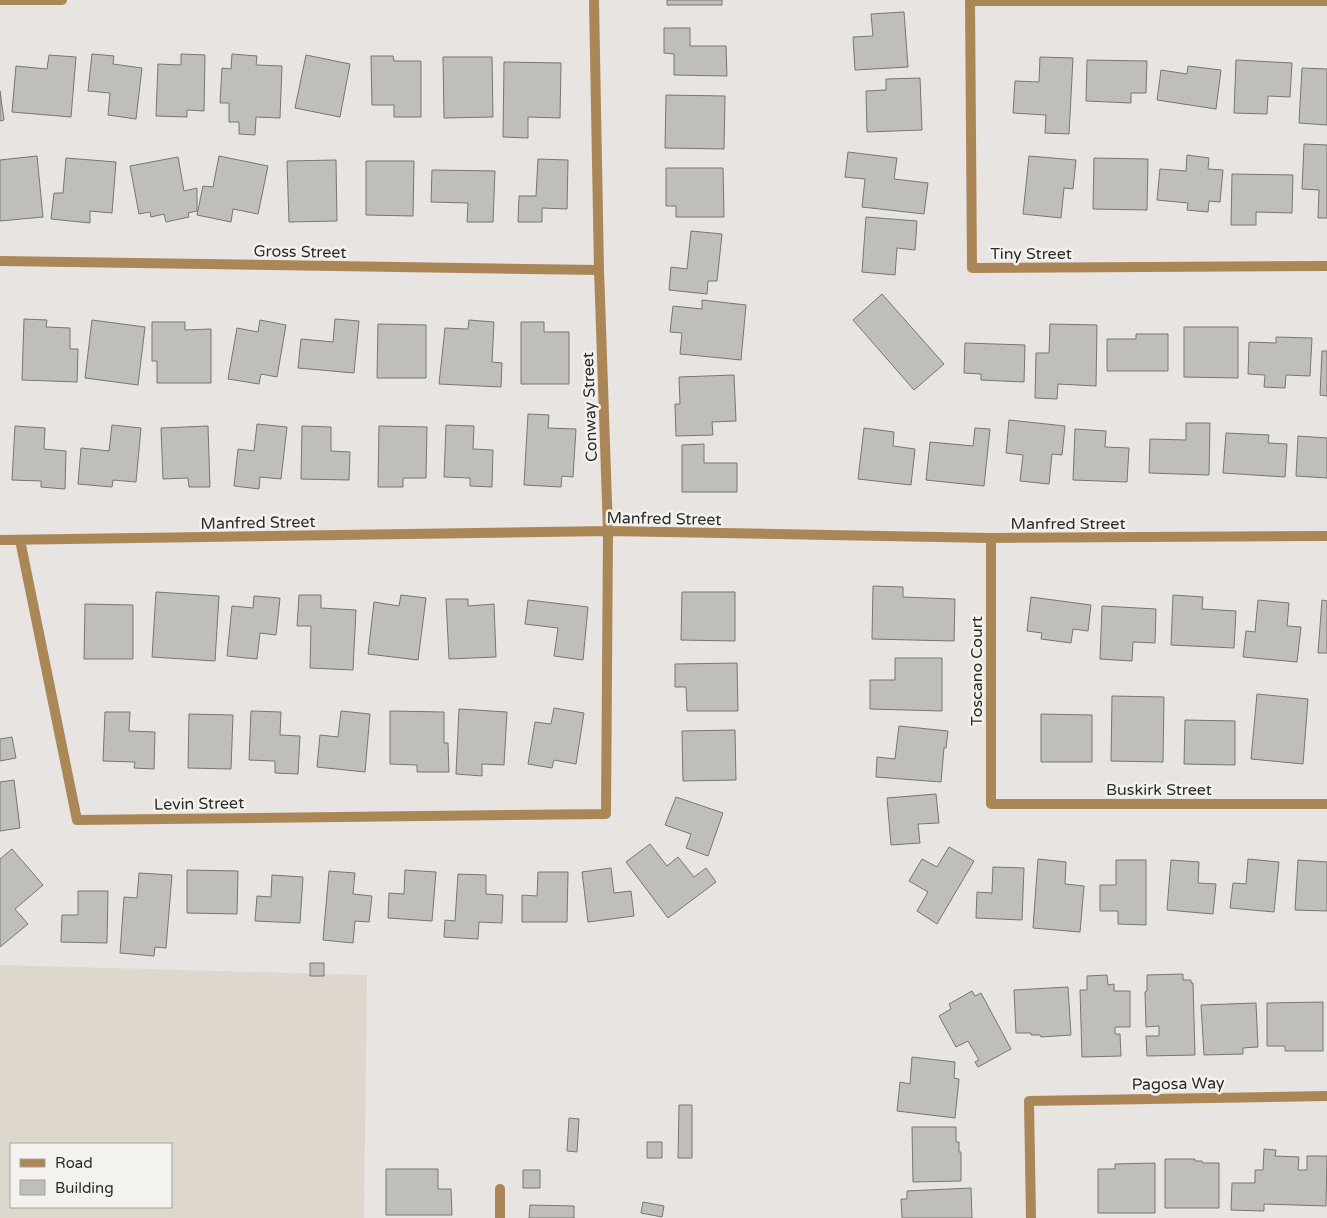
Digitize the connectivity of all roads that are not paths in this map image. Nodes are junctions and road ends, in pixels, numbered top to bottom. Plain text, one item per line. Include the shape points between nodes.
1 (0, 0) edge
2 (62, 0) edge
3 (594, 0) edge
4 (970, 1) edge
5 (1327, 1) edge
6 (0, 261) edge
7 (1327, 266) edge
8 (599, 270) junction
9 (608, 531) junction
10 (1327, 536) edge
11 (991, 538) junction
12 (0, 540) edge
13 (20, 540) junction
14 (991, 804) joint
15 (1327, 804) edge
16 (606, 814) joint
17 (1327, 1096) edge
18 (500, 1189) dead end
19 (500, 1218) edge
20 (1031, 1218) edge

1 - 2 street
3 - 8 street, Conway Street
4 - 5 street
4 - 7 street, Tiny Street via 972,268
6 - 8 street, Gross Street
8 - 9 street, Conway Street
9 - 11 street, Manfred Street
9 - 13 street, Manfred Street
9 - 16 street, Conway Street
10 - 11 street, Manfred Street
11 - 14 street, Toscano Court
12 - 13 street, Manfred Street
13 - 16 street, Levin Street via 77,820
14 - 15 street, Buskirk Street
17 - 20 street, Pagosa Way via 1029,1100
18 - 19 street

